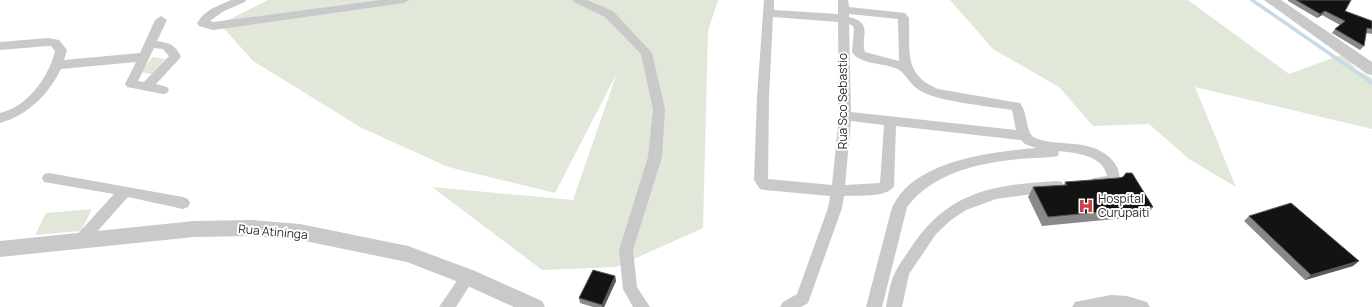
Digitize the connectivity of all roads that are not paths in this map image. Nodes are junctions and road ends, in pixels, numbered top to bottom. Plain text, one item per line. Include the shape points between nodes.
1 (241, 0) edge
2 (404, 0) edge
3 (578, 0) edge
4 (769, 0) edge
5 (1271, 0) edge
6 (843, 9) edge
7 (769, 13) junction
8 (161, 20) dead end
9 (150, 44) junction
10 (0, 46) edge
11 (142, 57) junction
12 (57, 65) junction
13 (906, 69) junction
14 (1372, 70) edge
15 (147, 86) junction
16 (163, 90) dead end
17 (845, 116) junction
18 (0, 118) edge
19 (890, 122) junction
20 (1024, 136) junction
21 (1086, 151) junction
22 (49, 178) dead end
23 (1092, 183) edge
24 (1073, 184) edge
25 (125, 191) junction
26 (837, 191) junction
27 (183, 203) dead end
28 (80, 241) junction
29 (0, 249) edge
30 (468, 277) junction
31 (803, 303) edge
32 (447, 307) edge
33 (535, 307) edge
34 (642, 307) edge
35 (788, 307) edge
36 (874, 307) edge
37 (894, 307) edge
38 (1080, 307) edge
39 (1142, 307) edge

1 - 2 street via 212,13 203,23 213,26
3 - 34 street via 609,14 646,53 659,109 655,157 626,250 626,272 630,289
4 - 7 street
5 - 14 street
6 - 7 street
6 - 13 street via 858,25 858,52 861,55 900,65
6 - 13 street via 903,18
6 - 17 street, Rua Sco Sebastio
7 - 26 street via 761,180 771,187
8 - 9 street
9 - 11 street
9 - 15 street via 166,46 172,50 175,57
10 - 12 street via 55,43 61,50
11 - 12 street
11 - 15 street via 131,84
12 - 18 street via 34,100 14,114
13 - 20 street via 916,84 924,89 1016,106 1021,114
15 - 16 street
17 - 19 street
17 - 26 street, Rua Sco Sebastio
19 - 20 street
19 - 26 street via 887,186 882,190
20 - 21 street via 1039,144
21 - 23 street via 1105,160 1114,176 1111,181
21 - 36 street via 1012,154 978,160 924,180 913,188 901,205
22 - 25 street
24 - 37 street via 1019,188 986,195 963,204 942,218 922,242 900,277
25 - 27 street
25 - 28 street
26 - 31 street, Rua Sco Sebastio via 835,208
28 - 29 street, Rua Atininga
28 - 30 street, Rua Atininga via 194,229 252,228 300,232 408,254
30 - 32 street
30 - 33 street, Rua Atininga
31 - 35 street, Rua Sco Sebastio
38 - 39 street via 1104,301 1134,303

